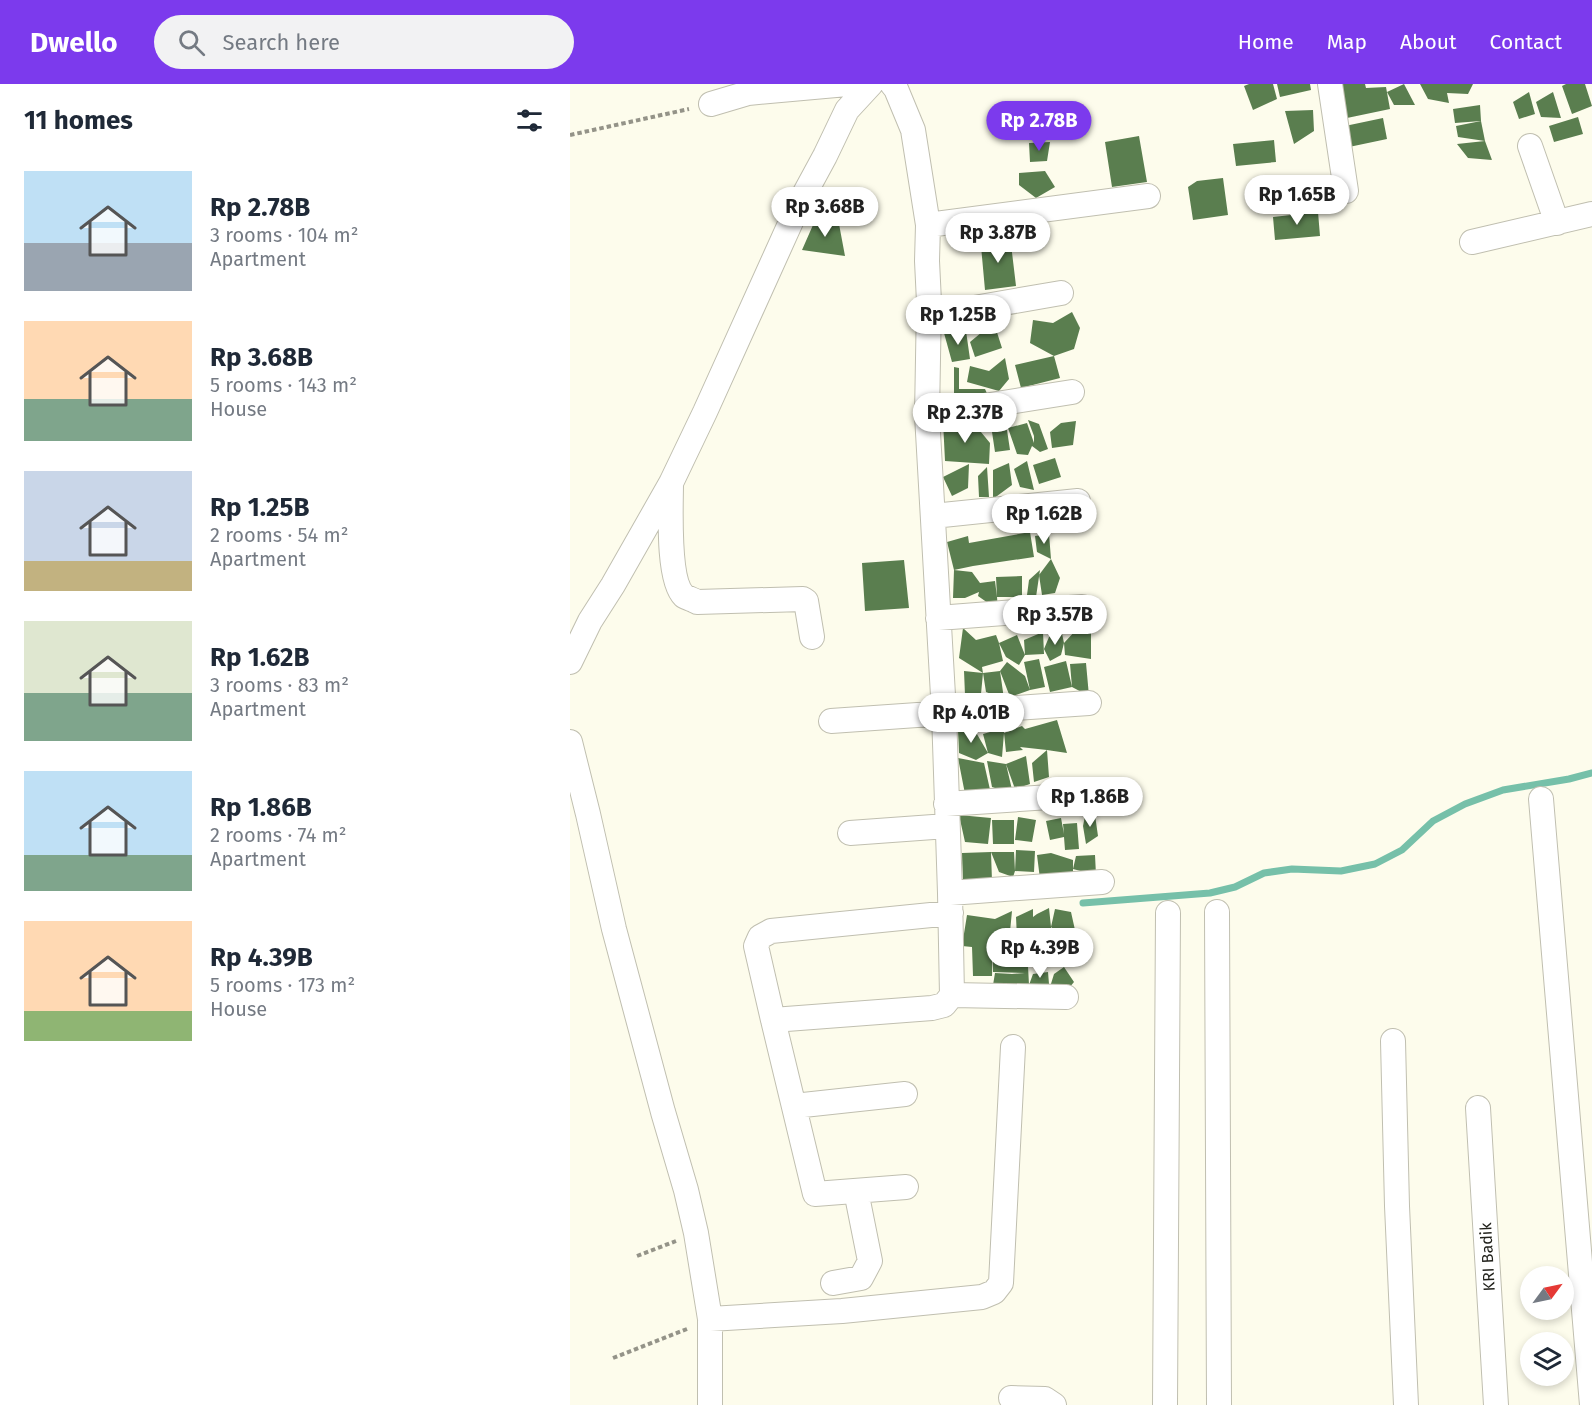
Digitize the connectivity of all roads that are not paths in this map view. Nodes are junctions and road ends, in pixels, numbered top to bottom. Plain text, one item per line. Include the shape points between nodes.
1 (847, 84) edge
2 (871, 84) edge
3 (892, 84) edge
4 (1330, 84) edge
5 (711, 104) road end
6 (1530, 146) dead end
7 (1346, 191) dead end
8 (1148, 196) dead end
9 (1592, 214) edge
10 (1557, 223) junction
11 (927, 225) junction
12 (1472, 242) dead end
13 (1060, 293) dead end
14 (928, 316) junction
15 (1072, 392) dead end
16 (927, 415) junction
17 (671, 483) junction
18 (1078, 501) dead end
19 (933, 516) junction
20 (1082, 607) dead end
21 (938, 618) junction
22 (812, 637) dead end
23 (570, 662) edge
24 (1089, 703) dead end
25 (944, 713) junction
26 (831, 721) dead end
27 (570, 742) edge
28 (1095, 794) dead end
29 (1541, 799) dead end
30 (947, 815) junction
31 (850, 832) dead end
32 (1102, 882) dead end
33 (950, 903) junction
34 (1217, 912) dead end
35 (1168, 913) dead end
36 (952, 995) junction
37 (1066, 997) dead end
38 (773, 1020) junction
39 (1393, 1041) dead end
40 (1013, 1047) dead end
41 (904, 1094) dead end
42 (794, 1106) junction
43 (1478, 1108) dead end
44 (906, 1187) dead end
45 (856, 1191) junction
46 (833, 1283) dead end
47 (710, 1319) junction
48 (1011, 1398) dead end
49 (710, 1405) edge
50 (1054, 1405) edge
51 (1165, 1405) edge
52 (1219, 1405) edge
53 (1406, 1405) edge
54 (1496, 1405) edge
55 (1592, 1405) edge

1 - 5 street via 748,93
2 - 17 street via 847,110 799,204
3 - 11 street via 913,130
4 - 7 street
6 - 10 street
8 - 11 street
9 - 10 street
10 - 12 street
11 - 14 street
13 - 14 street
14 - 16 street
15 - 16 street
16 - 19 street
17 - 22 street via 673,569 685,596 697,602 803,599
17 - 23 street
18 - 19 street
19 - 21 street
20 - 21 street
21 - 25 street
24 - 25 street
25 - 26 street
25 - 30 street
27 - 47 street via 614,928 686,1190
28 - 30 street
29 - 55 street
30 - 31 street
30 - 33 street
32 - 33 street
33 - 36 street
33 - 38 street via 760,937 756,946
34 - 52 street
35 - 51 street
36 - 37 street
36 - 38 street via 944,1005 932,1008
38 - 42 street
39 - 53 street
40 - 47 street via 1000,1283 994,1292 982,1297 842,1311
41 - 42 street
42 - 45 street via 815,1194
43 - 54 street, KRI Badik
44 - 45 street
45 - 46 street via 870,1261 861,1278
47 - 49 street
48 - 50 street via 1046,1399

